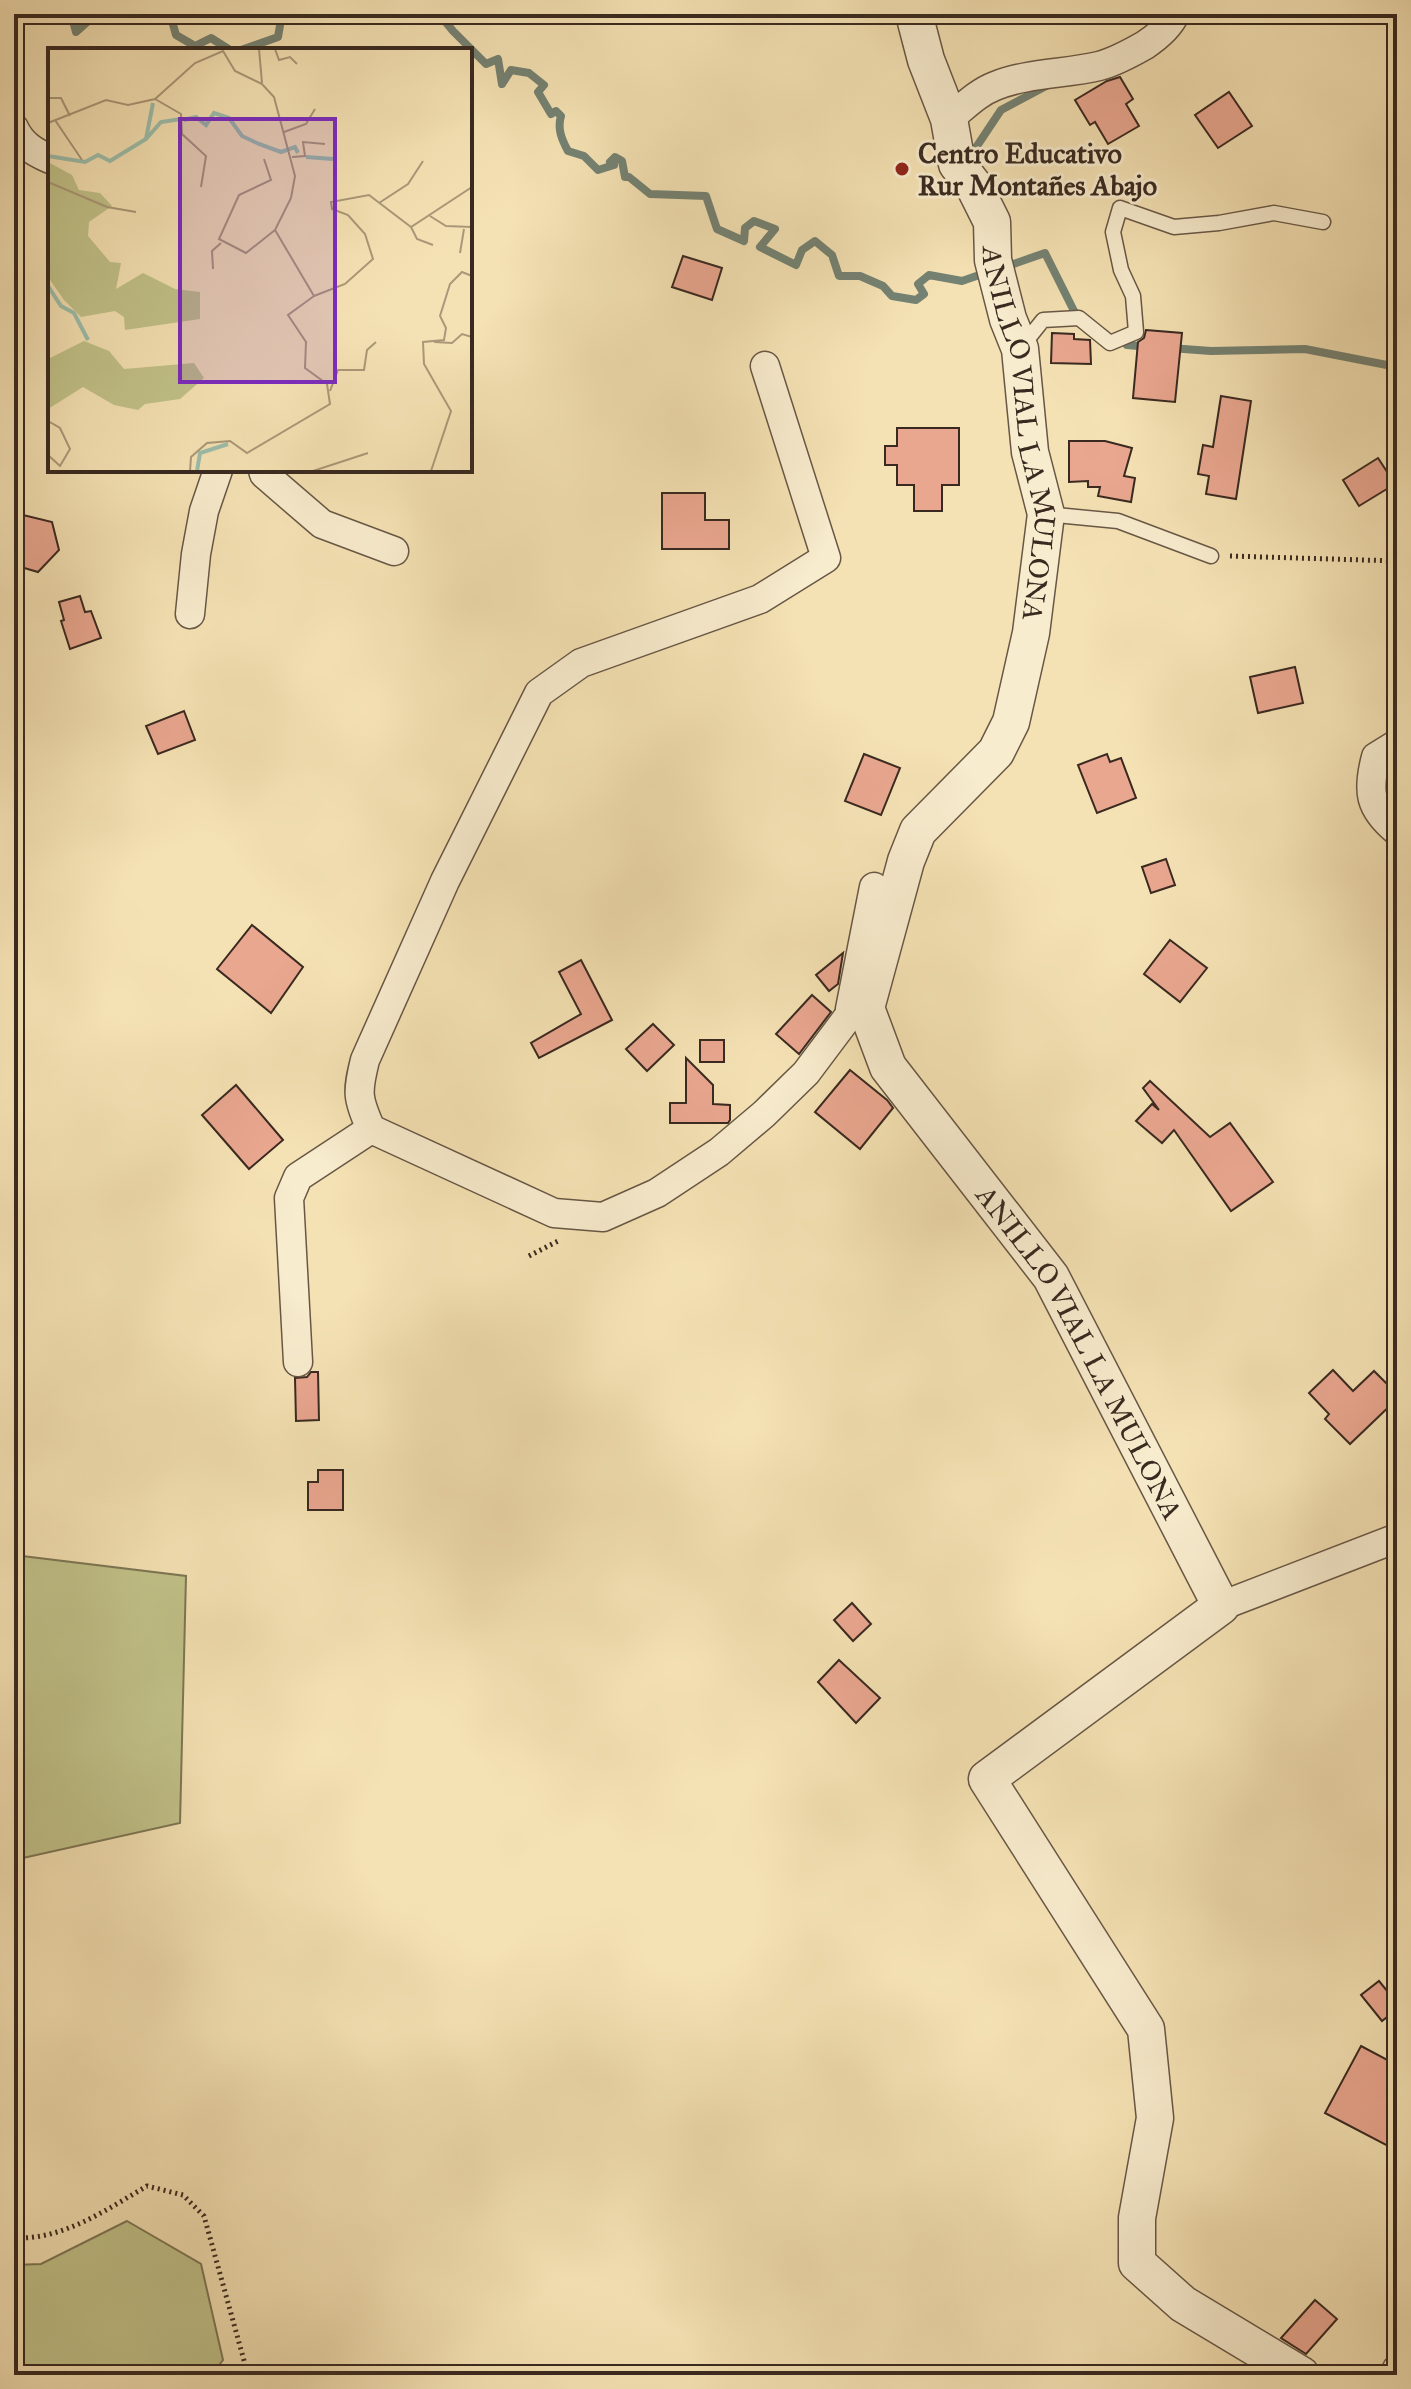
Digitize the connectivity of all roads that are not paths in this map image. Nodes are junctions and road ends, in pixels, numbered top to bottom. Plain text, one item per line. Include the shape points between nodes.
1 (914, 14) edge
2 (1175, 14) edge
3 (949, 119) junction
4 (14, 128) edge
5 (48, 158) edge
6 (1323, 222) dead end
7 (1020, 349) junction
8 (765, 366) dead end
9 (217, 472) edge
10 (264, 472) edge
11 (1046, 514) junction
12 (394, 551) dead end
13 (1211, 556) road end
14 (190, 614) dead end
15 (1397, 744) edge
16 (1397, 831) edge
17 (874, 887) dead end
18 (857, 1013) junction
19 (371, 1129) junction
20 (298, 1362) dead end
21 (1397, 1538) edge
22 (1221, 1606) junction
23 (1301, 2375) edge

1 - 3 street
2 - 3 street via 1171,23 1131,53 1101,66 994,86
3 - 7 street, ANILLO VIAL LA MULONA via 966,175 992,222 993,260
4 - 5 street via 32,152
6 - 7 lane via 1274,213 1174,227 1120,208 1113,232 1133,296 1136,332 1110,343 1079,318 1043,320
7 - 11 street, ANILLO VIAL LA MULONA via 1030,452
8 - 19 street via 826,558 760,599 581,663 539,693 445,881 365,1060 358,1089
9 - 14 street via 204,511
10 - 12 street via 322,524
11 - 13 lane via 1118,521
11 - 18 street, ANILLO VIAL LA MULONA via 1031,633 1011,722 996,752 918,831
15 - 16 street via 1376,757 1370,792 1383,819
17 - 18 street
18 - 19 street via 806,1073 719,1152 657,1193 603,1217 554,1213
18 - 22 street, ANILLO VIAL LA MULONA via 888,1067 1051,1277
19 - 20 street via 298,1177 289,1198
21 - 22 street
22 - 23 street via 987,1779 1146,2029 1155,2118 1137,2218 1137,2263 1183,2304

